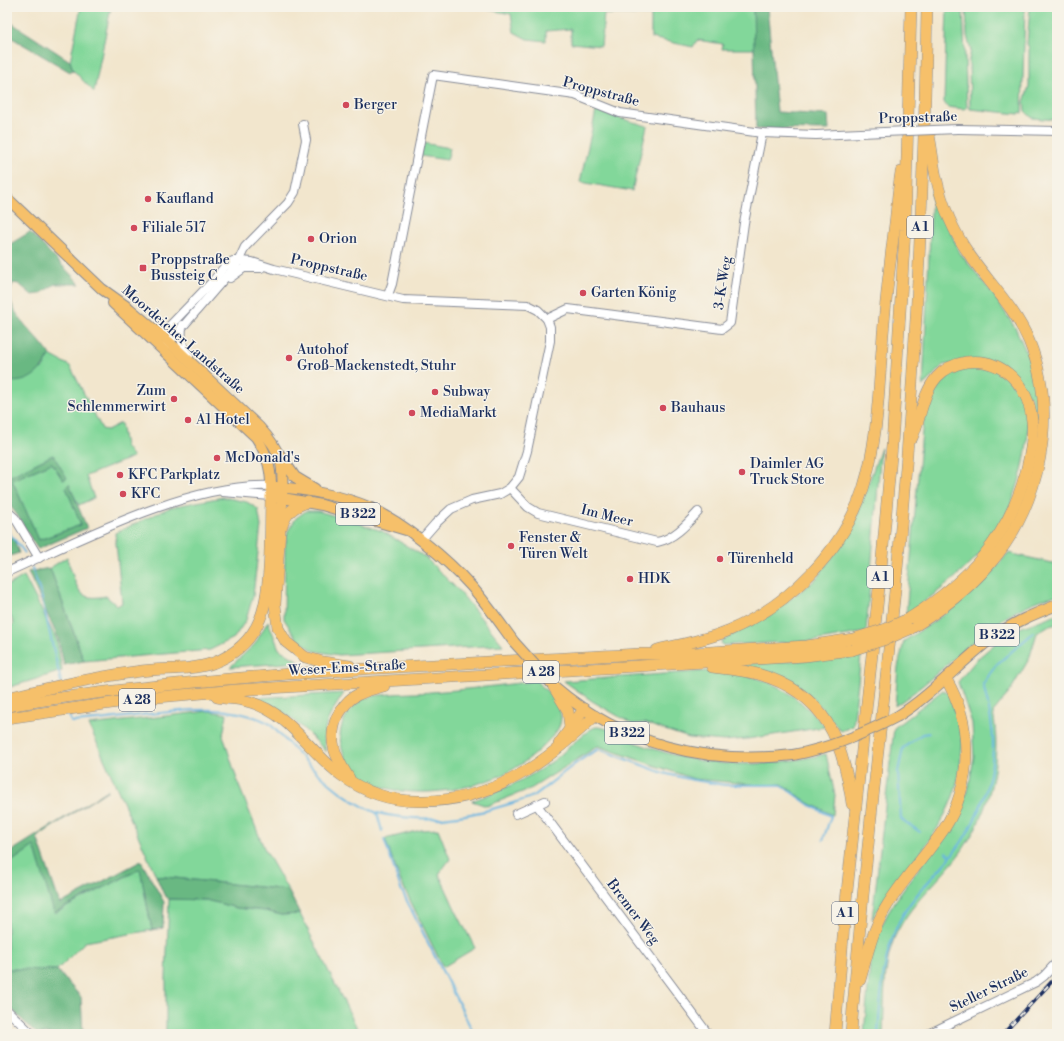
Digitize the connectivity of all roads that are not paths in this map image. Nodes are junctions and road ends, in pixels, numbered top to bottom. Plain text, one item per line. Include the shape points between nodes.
1 (911, 7) edge
2 (927, 7) edge
3 (925, 121) junction
4 (303, 124) dead end
5 (1057, 131) edge
6 (762, 133) junction
7 (908, 138) junction
8 (7, 198) edge
9 (242, 264) junction
10 (388, 295) junction
11 (547, 319) junction
12 (182, 325) junction
13 (162, 342) junction
14 (191, 363) junction
15 (908, 446) junction
16 (280, 454) junction
17 (510, 488) junction
18 (277, 492) junction
19 (319, 493) junction
20 (308, 502) junction
21 (7, 511) edge
22 (698, 512) dead end
23 (279, 529) junction
24 (406, 530) junction
25 (421, 540) junction
26 (39, 558) junction
27 (7, 572) edge
28 (1057, 606) edge
29 (853, 645) junction
30 (639, 654) junction
31 (690, 663) junction
32 (370, 670) junction
33 (410, 679) junction
34 (946, 679) junction
35 (552, 684) junction
36 (199, 694) junction
37 (7, 698) edge
38 (7, 706) edge
39 (584, 709) junction
40 (595, 716) junction
41 (7, 718) edge
42 (570, 728) junction
43 (556, 750) junction
44 (350, 780) junction
45 (545, 802) dead end
46 (537, 805) junction
47 (516, 814) dead end
48 (854, 820) junction
49 (1057, 962) edge
50 (853, 1006) junction
51 (7, 1010) edge
52 (32, 1034) edge
53 (708, 1034) edge
54 (834, 1034) edge
55 (850, 1034) edge
56 (928, 1034) edge

1 - 7 highway, A 1
2 - 3 highway, A 1
3 - 15 highway, A 1
3 - 29 highway, bridge via 936,177 954,229 968,253 1015,316 1028,341 1043,396 1044,421 1039,465 1032,488 1004,545 990,565 956,598 910,629 889,638
4 - 9 street via 306,140 295,192 288,203 245,247
5 - 6 street, Proppstraße, bridge via 958,129 816,135
6 - 10 street, Proppstraße via 620,114 575,95 433,75
6 - 11 street, 3-K-Weg via 744,223 730,323 722,329 716,329 568,309
7 - 30 highway via 899,182 886,296 872,454 862,490 849,521 814,570 772,608 731,630 708,638
7 - 48 highway, A 1 via 903,278 892,445
8 - 13 main road, Moordeicher Landstraße via 102,289 110,300
9 - 10 street, Proppstraße via 252,262
9 - 12 street
9 - 13 street via 233,261 225,266
10 - 11 street via 397,299 418,301 528,305
11 - 17 street via 550,341 527,451 519,477
12 - 13 street
12 - 14 street via 181,340
13 - 14 main road, Moordeicher Landstraße
13 - 18 main road, Moordeicher Landstraße via 263,447
14 - 16 main road, Moordeicher Landstraße via 272,440
15 - 29 highway, bridge via 930,388 937,377 948,368 975,361 989,363 1013,376 1029,401 1032,421 1028,462 1022,484 1007,521 983,558 936,602 910,618
15 - 50 highway, A 1
16 - 18 main road, Moordeicher Landstraße
16 - 19 main road via 295,478
17 - 22 street, Im Meer via 528,507 538,513 657,542 668,539
17 - 25 street via 500,494 472,500 452,509
18 - 19 main road, B 322
18 - 20 main road, B 322
18 - 23 highway
18 - 26 street via 216,492 170,504
18 - 37 highway via 266,598 255,631 240,648 212,663 71,682
19 - 24 main road, B 322 via 370,507
20 - 23 highway via 291,510
20 - 24 main road, B 322
21 - 26 street via 16,518
23 - 32 highway via 275,605 278,628 286,642 296,652 315,660
24 - 25 main road, B 322
25 - 35 main road, B 322, bridge via 472,587 514,642
26 - 27 street
28 - 34 main road, B 322 via 1025,618 1000,632
29 - 30 highway
29 - 31 highway via 805,656
30 - 32 highway, Weser-Ems-Straße / A 28
31 - 33 highway, Weser-Ems-Straße / A 28
31 - 48 highway via 760,675 789,687 817,709 834,732 842,753
32 - 38 highway, Weser-Ems-Straße / A 28 via 210,680 74,695
33 - 36 highway, Weser-Ems-Straße / A 28
33 - 44 highway via 363,692 353,697 341,710 333,729 332,740 337,760
34 - 40 main road, B 322, bridge via 898,716 854,738 793,755 743,759 692,753 661,745
34 - 50 highway via 959,705 965,732 966,759 962,787 945,827 885,909 874,930
35 - 39 main road, B 322
35 - 42 highway via 568,711
36 - 41 highway, Weser-Ems-Straße / A 28
36 - 44 highway via 239,699 271,710 288,722 334,770
39 - 40 main road, B 322
39 - 42 highway
40 - 43 highway
42 - 43 highway
43 - 44 highway via 520,776 496,788 453,800 412,801 387,798
45 - 46 street
46 - 47 street
46 - 53 street, Bremer Weg
48 - 54 highway, A 1
49 - 56 street, Steller Straße via 1036,982
50 - 55 highway, A 1
51 - 52 street

